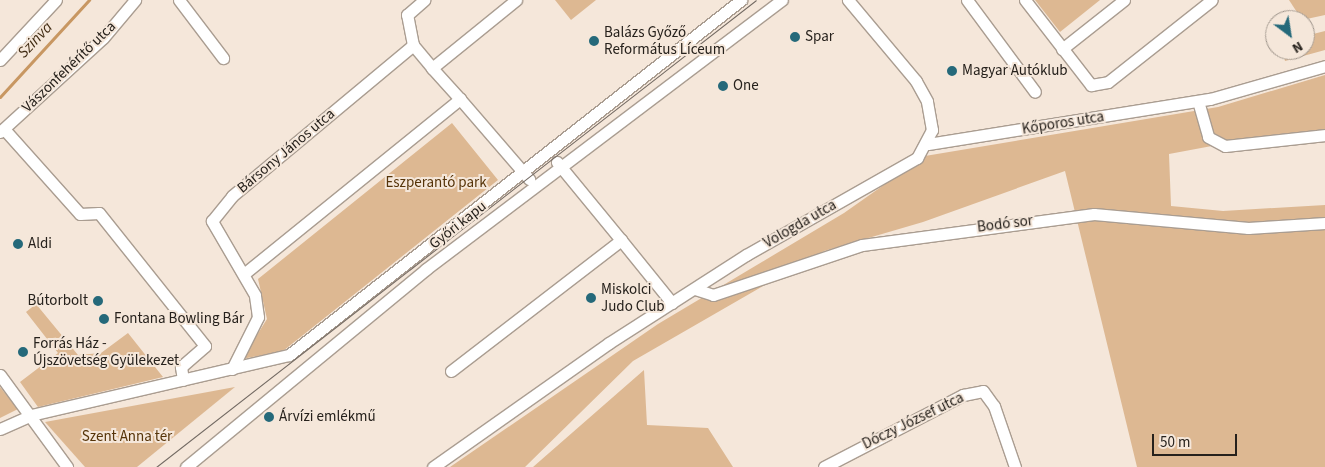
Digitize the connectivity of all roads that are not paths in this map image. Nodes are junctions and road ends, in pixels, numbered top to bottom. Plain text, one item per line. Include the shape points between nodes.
1 (56, 0) edge
2 (135, 0) edge
3 (179, 0) edge
4 (424, 0) edge
5 (516, 0) edge
6 (740, 0) edge
7 (782, 0) edge
8 (848, 0) edge
9 (967, 0) edge
10 (1025, 0) edge
11 (1124, 0) edge
12 (1212, 0) edge
13 (856, 5) edge
14 (413, 46) junction
15 (1062, 49) junction
16 (223, 58) dead end
17 (0, 60) edge
18 (1325, 66) edge
19 (432, 68) junction
20 (1035, 92) dead end
21 (460, 99) junction
22 (1198, 101) junction
23 (2, 131) edge
24 (1325, 135) edge
25 (928, 144) junction
26 (551, 153) junction
27 (561, 166) junction
28 (524, 173) junction
29 (535, 186) junction
30 (1325, 223) edge
31 (621, 240) junction
32 (245, 272) junction
33 (694, 289) junction
34 (672, 303) junction
35 (232, 369) junction
36 (450, 371) dead end
37 (0, 376) edge
38 (183, 380) junction
39 (31, 415) junction
40 (0, 429) edge
41 (67, 467) edge
42 (186, 467) edge
43 (433, 467) edge
44 (824, 467) edge
45 (1015, 467) edge

1 - 17 street
2 - 23 street, Vászonfehérítő utca via 103,38
3 - 16 street
4 - 14 street via 407,14
5 - 19 street
6 - 26 street, Győri kapu
7 - 27 street, Győri kapu
8 - 13 street
9 - 20 street
10 - 15 street
11 - 15 street
12 - 15 street via 1108,82 1090,85
13 - 25 street via 916,80 931,118
14 - 19 street
14 - 32 street, Bársony János utca via 232,196 212,221 220,241
18 - 22 street, Kőporos utca
19 - 21 street
21 - 28 street
21 - 32 street
22 - 24 street via 1208,137 1225,146
22 - 25 street, Kőporos utca
23 - 38 street via 80,214 99,213 205,346 181,367
25 - 33 street, Vologda utca via 916,158
26 - 27 street
26 - 28 street, Győri kapu
27 - 29 street, Győri kapu
27 - 31 street
28 - 29 street
28 - 35 street, Győri kapu via 289,354
29 - 42 street, Győri kapu via 298,371
30 - 33 street, Bodó sor via 1248,228 1094,214 862,245 713,295
31 - 34 street
31 - 36 street
32 - 35 street, Bársony János utca via 256,295 258,316
33 - 34 street, Vologda utca
34 - 43 street, Vologda utca
35 - 38 street
37 - 39 street
38 - 39 street
39 - 40 street
39 - 41 street
44 - 45 street, Dóczy József utca via 963,395 983,391 994,406

